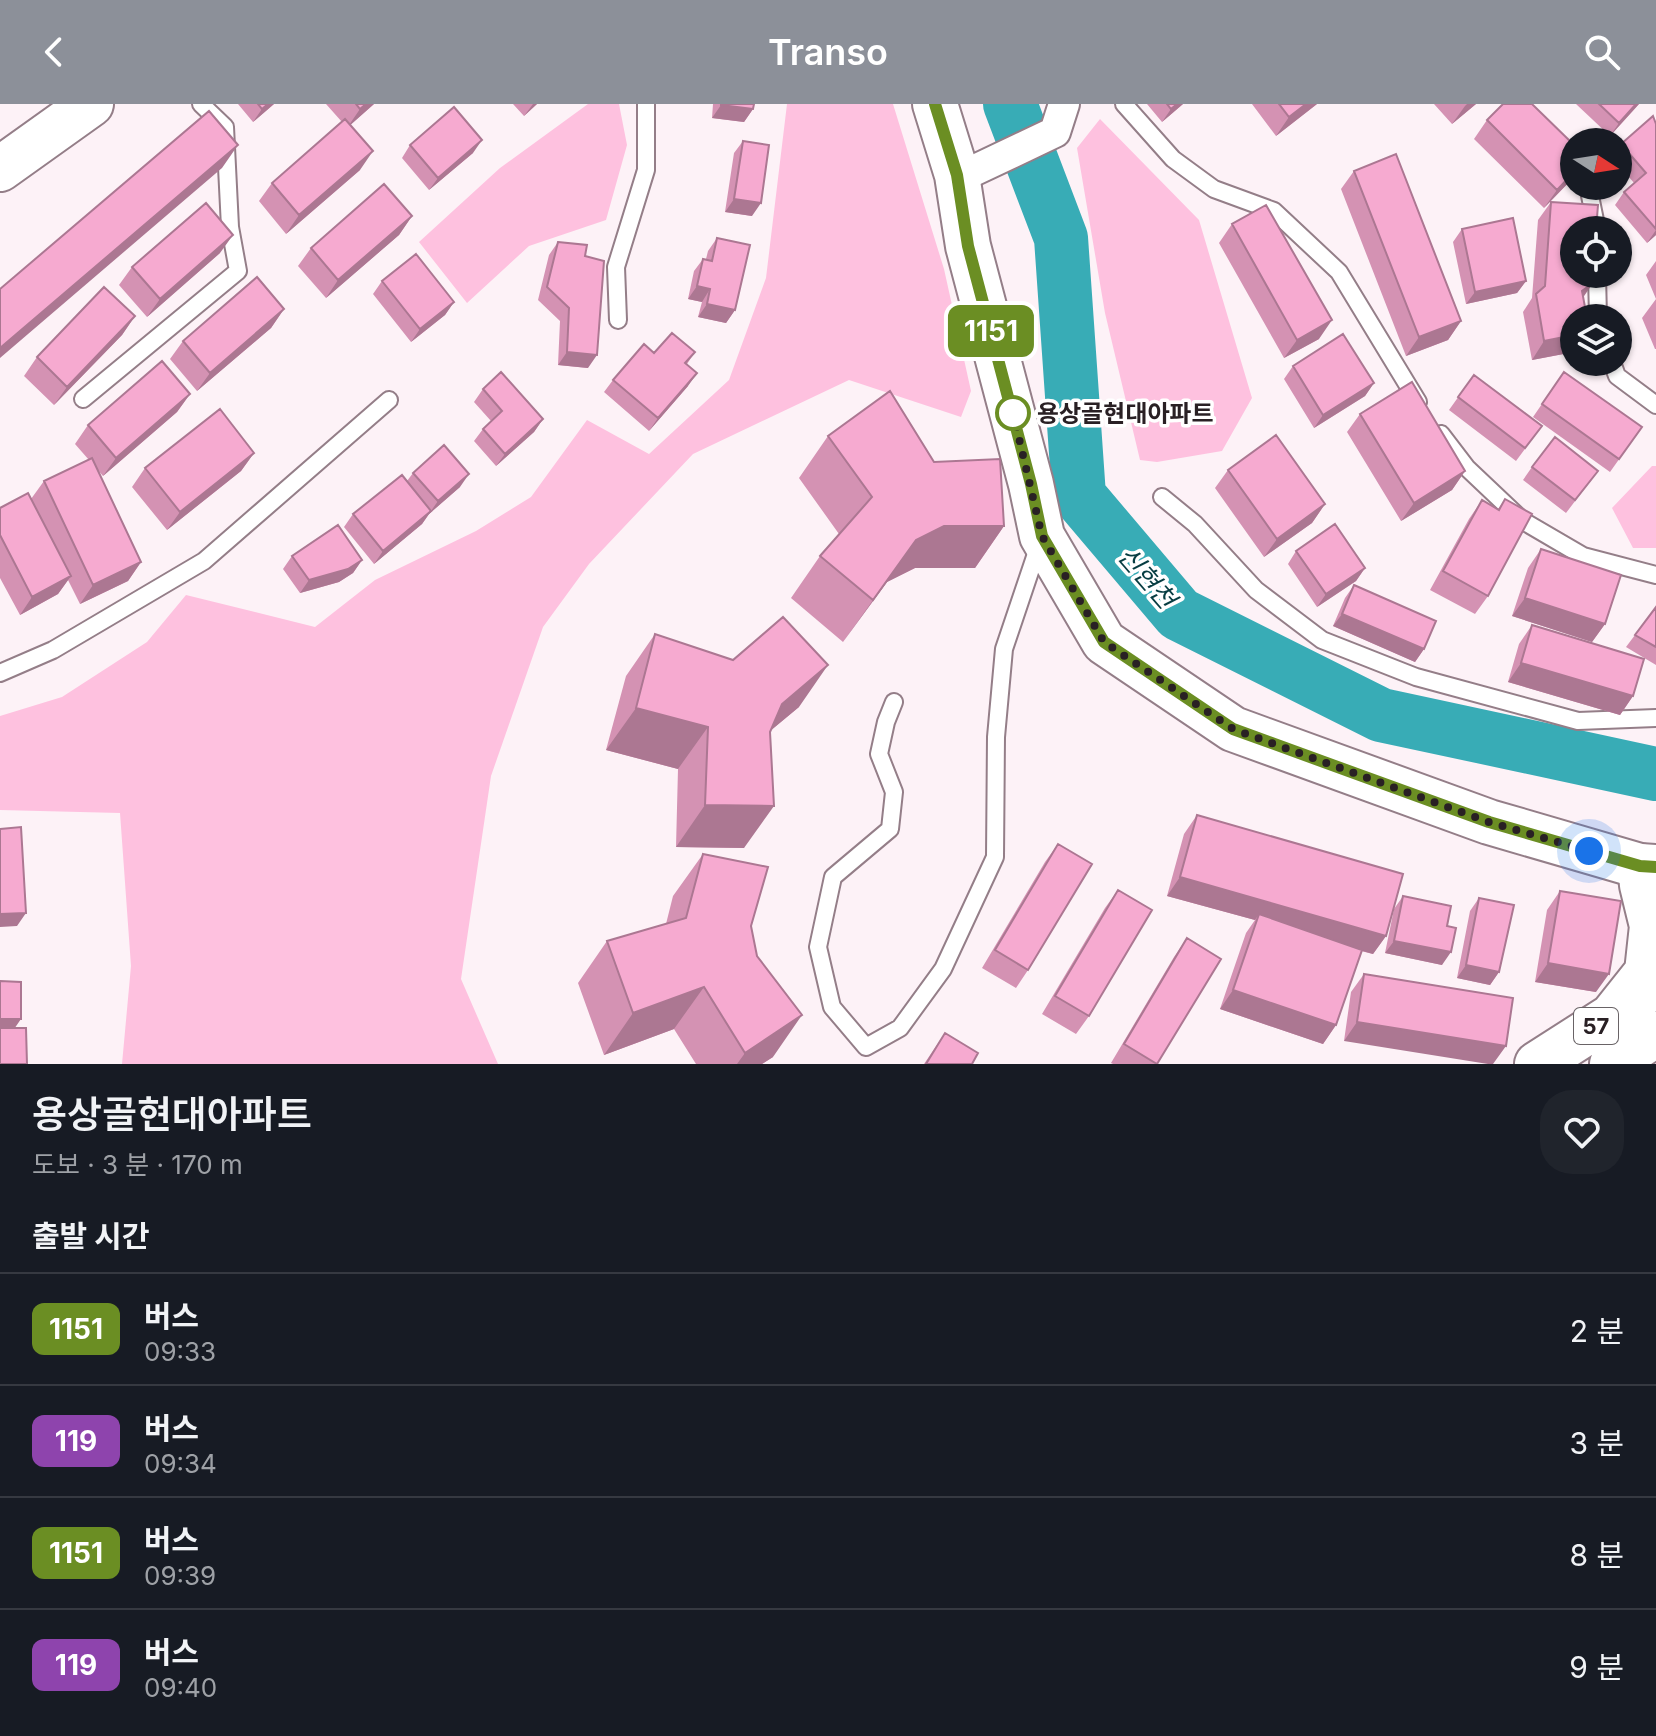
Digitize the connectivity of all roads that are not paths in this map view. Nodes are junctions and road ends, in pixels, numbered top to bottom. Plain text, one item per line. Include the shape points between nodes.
1 (91, 104) edge
2 (201, 104) edge
3 (646, 104) edge
4 (935, 104) edge
5 (1124, 104) edge
6 (1059, 118) edge
7 (0, 169) edge
8 (966, 172) junction
9 (618, 320) dead end
10 (1617, 376) edge
11 (83, 399) dead end
12 (389, 400) dead end
13 (1656, 405) edge
14 (1162, 497) dead end
15 (1042, 536) junction
16 (1656, 575) edge
17 (0, 673) edge
18 (894, 702) dead end
19 (1656, 718) edge
20 (1648, 867) edge
21 (1656, 987) edge
22 (1612, 1016) junction
23 (1656, 1034) edge
24 (1537, 1064) edge
25 (1612, 1064) edge

1 - 7 main road
2 - 11 lane via 225,127 230,227 238,271
3 - 9 lane via 646,170 616,267
4 - 8 main road
5 - 16 lane via 1173,159 1214,189 1274,211 1339,272 1427,416 1467,468 1523,521 1583,556
6 - 8 street
8 - 15 main road via 968,246
10 - 13 lane
12 - 17 lane via 204,561 53,650
14 - 19 lane via 1195,524 1256,590 1322,640 1416,677 1578,721
15 - 18 lane via 1004,649 996,737 995,857 943,969 900,1028 866,1047 832,1007 818,947 833,877 890,829 894,792 879,754
15 - 20 main road via 1104,642 1233,729 1489,822
20 - 22 main road via 1642,885 1652,926 1647,972
21 - 22 main road, 57
22 - 24 main road, 57
23 - 25 main road, 57

